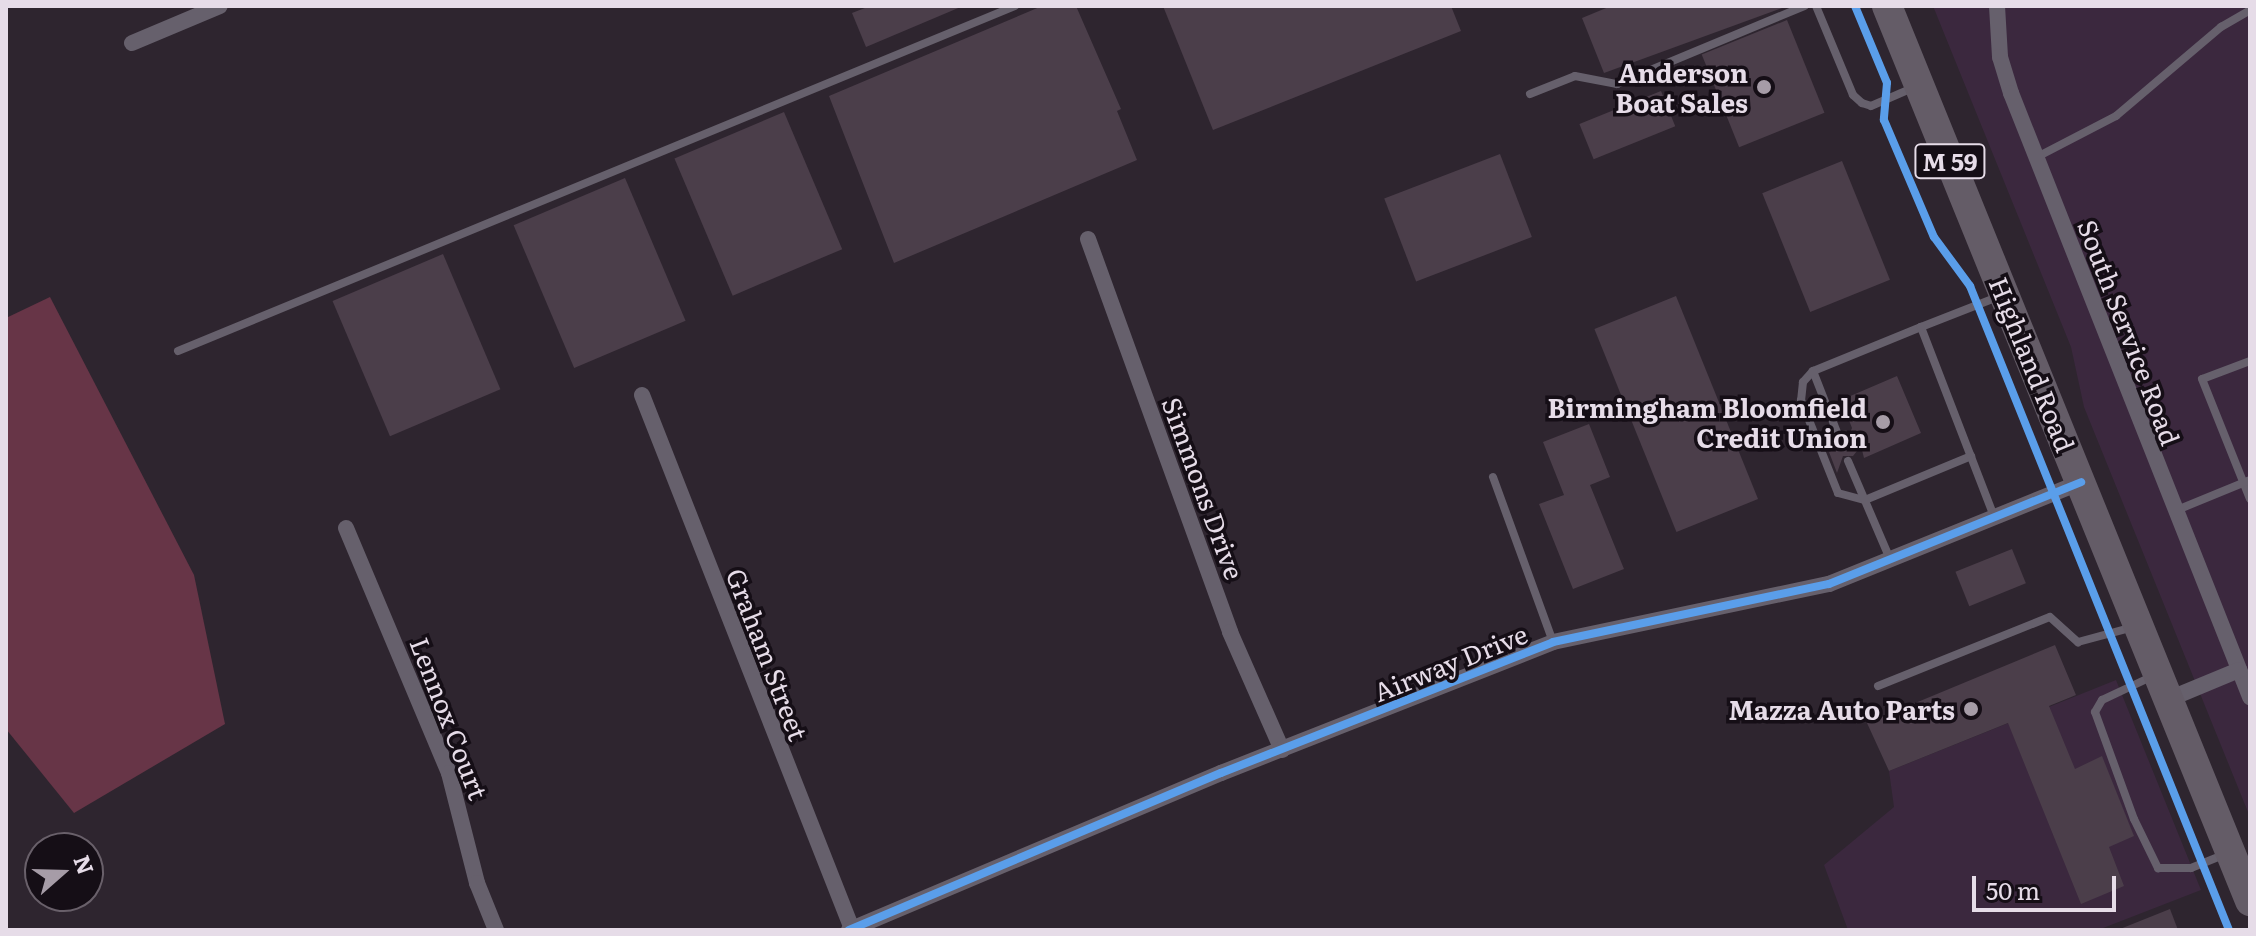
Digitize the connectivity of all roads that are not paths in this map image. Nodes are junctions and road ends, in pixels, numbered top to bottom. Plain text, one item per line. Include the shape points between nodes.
1 (220, 6) edge
2 (1015, 6) edge
3 (1804, 6) edge
4 (1887, 6) edge
5 (1997, 6) edge
6 (1819, 7) edge
7 (2250, 10) edge
8 (132, 43) dead end
9 (1919, 85) junction
10 (1530, 94) dead end
11 (2036, 158) junction
12 (1088, 239) dead end
13 (2004, 294) junction
14 (1921, 327) junction
15 (178, 351) dead end
16 (2250, 361) edge
17 (1813, 371) junction
18 (642, 395) dead end
19 (1840, 440) dead end
20 (1971, 456) junction
21 (1848, 461) dead end
22 (1493, 477) dead end
23 (2247, 481) edge
24 (2081, 482) junction
25 (2250, 499) edge
26 (1865, 500) junction
27 (2175, 511) junction
28 (1995, 519) junction
29 (346, 528) dead end
30 (1890, 560) junction
31 (2139, 625) junction
32 (1553, 642) junction
33 (2245, 671) edge
34 (1878, 686) dead end
35 (2164, 687) junction
36 (2250, 697) edge
37 (1282, 750) junction
38 (2230, 852) junction
39 (2250, 901) edge
40 (850, 929) edge
41 (496, 930) edge

1 - 8 street
2 - 15 lane
3 - 10 lane via 1617,84 1575,76
4 - 9 highway, Highland Road / M 59
5 - 11 street, South Service Road via 2000,57
6 - 9 lane via 1853,95 1862,103 1871,106
7 - 11 lane via 2221,27 2116,116
9 - 13 highway, Highland Road / M 59
11 - 27 street, South Service Road
12 - 37 street, Simmons Drive via 1230,632
13 - 14 lane
13 - 24 highway, Highland Road / M 59
14 - 17 lane
14 - 20 lane
16 - 23 lane via 2202,379
17 - 19 lane
17 - 26 lane via 1803,382 1801,400 1838,493
18 - 40 street, Graham Street
20 - 26 lane
20 - 28 lane
21 - 26 lane
22 - 32 lane
23 - 25 lane
23 - 27 lane
24 - 28 street, Airway Drive
24 - 31 highway, Highland Road / M 59
26 - 30 lane
27 - 33 street, South Service Road
28 - 30 street, Airway Drive
29 - 41 street, Lennox Court via 449,773 477,883
30 - 32 street, Airway Drive via 1777,598
31 - 34 lane via 2078,642 2050,617
31 - 35 highway, Highland Road / M 59
32 - 37 street, Airway Drive
33 - 35 street
33 - 36 street, South Service Road
35 - 38 highway, Highland Road / M 59
35 - 38 lane via 2121,689 2102,700 2095,712 2134,819 2158,868 2191,868
37 - 40 street, Airway Drive
38 - 39 highway, Highland Road / M 59

